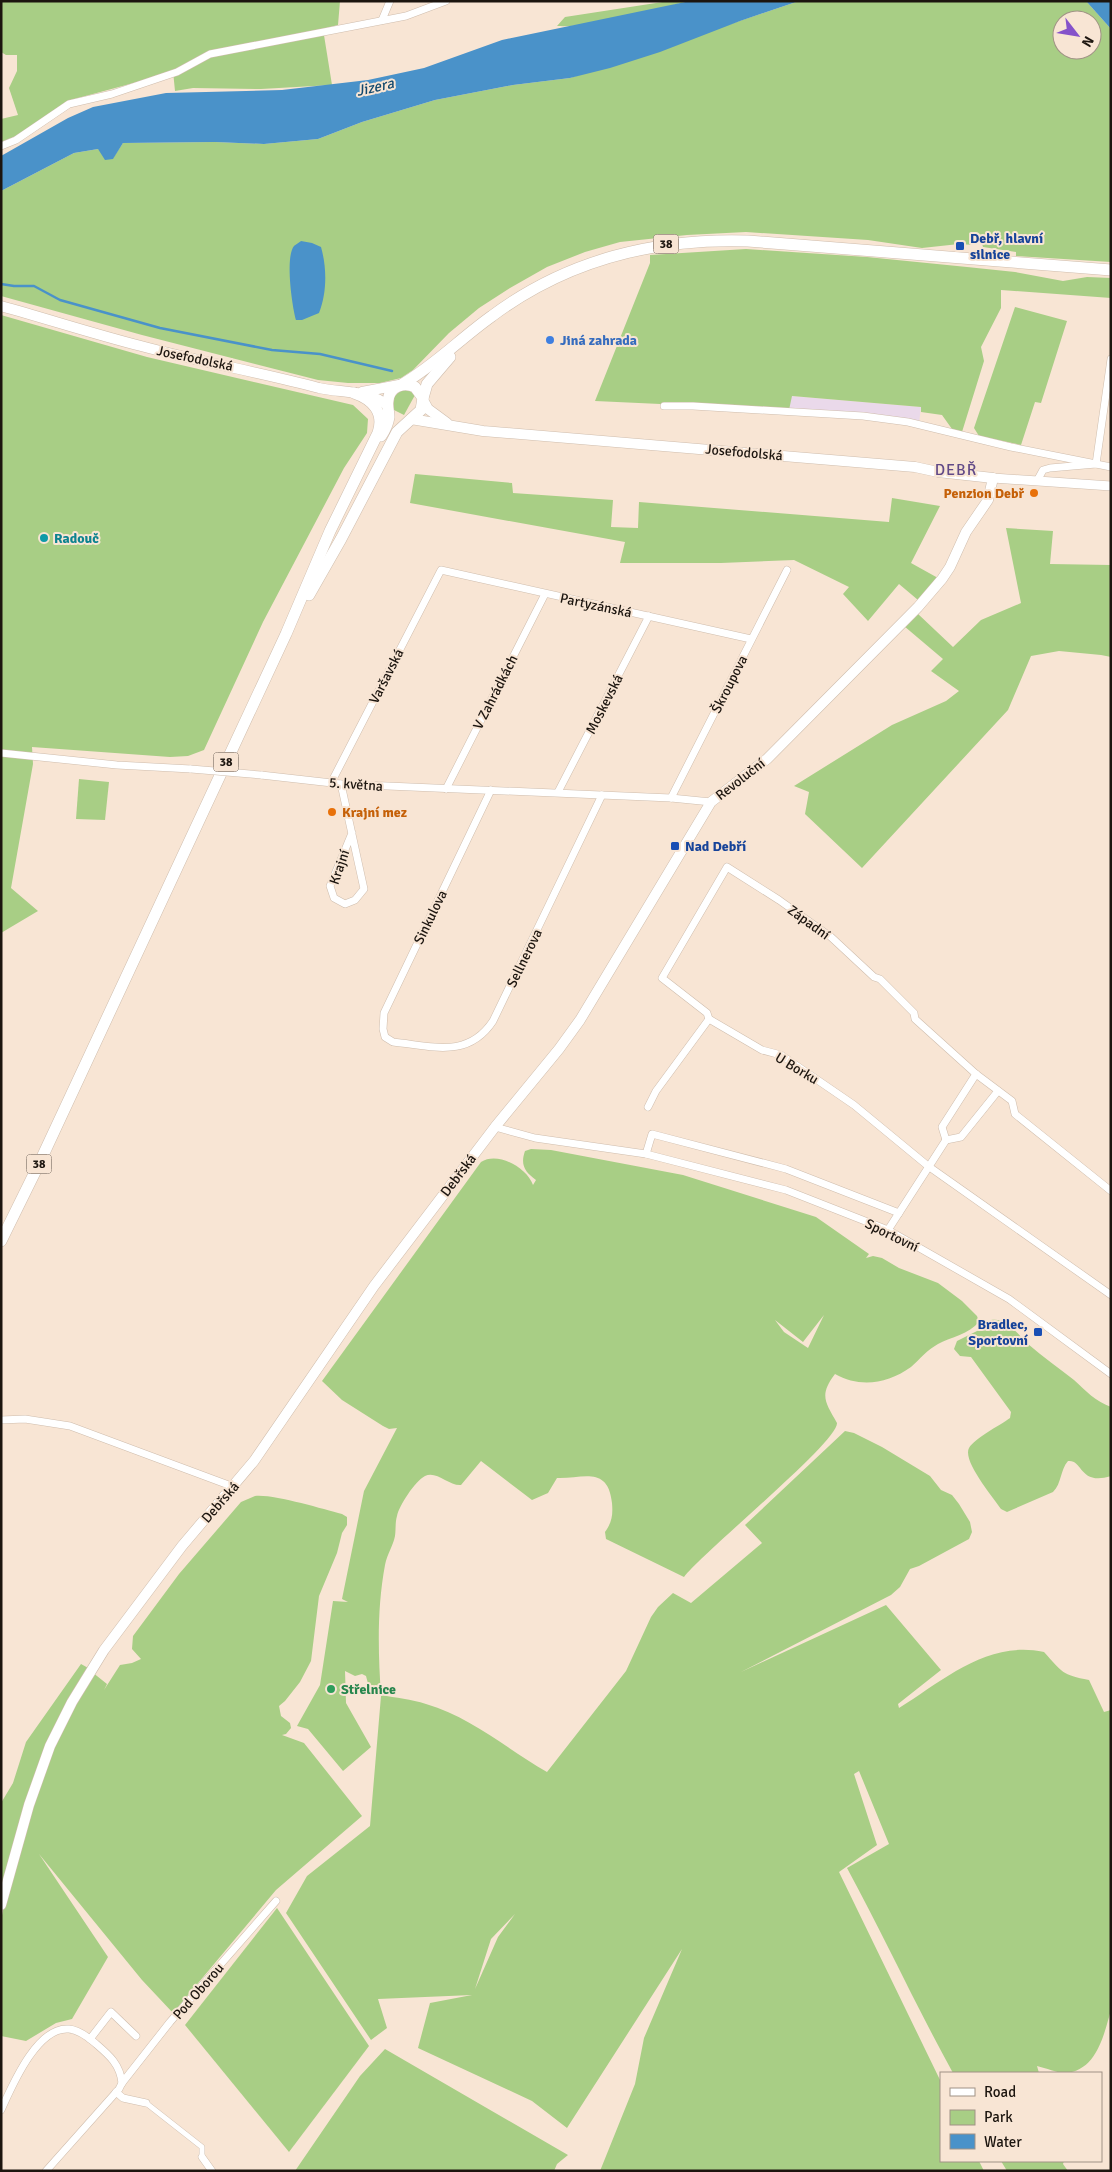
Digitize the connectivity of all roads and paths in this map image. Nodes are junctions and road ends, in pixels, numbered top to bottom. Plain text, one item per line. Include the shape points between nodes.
1 (390, 1) edge
2 (446, 1) edge
3 (434, 2) edge
4 (382, 20) junction
5 (1, 146) edge
6 (1111, 270) edge
7 (1, 306) edge
8 (470, 334) junction
9 (1111, 359) edge
10 (400, 385) junction
11 (354, 393) junction
12 (423, 399) junction
13 (388, 406) junction
14 (664, 406) dead end
15 (410, 419) junction
16 (452, 426) junction
17 (1096, 464) junction
18 (1111, 467) edge
19 (357, 476) junction
20 (993, 478) junction
21 (1036, 481) junction
22 (1111, 486) edge
23 (441, 570) joint
24 (787, 570) dead end
25 (545, 594) junction
26 (649, 616) junction
27 (286, 634) junction
28 (752, 638) junction
29 (1, 754) edge
30 (331, 782) junction
31 (341, 784) junction
32 (446, 789) junction
33 (491, 790) junction
34 (558, 792) junction
35 (602, 796) junction
36 (671, 798) junction
37 (711, 802) junction
38 (352, 833) junction
39 (662, 978) joint
40 (709, 1019) junction
41 (393, 1042) joint
42 (976, 1074) junction
43 (998, 1091) junction
44 (648, 1106) dead end
45 (495, 1127) junction
46 (946, 1140) junction
47 (646, 1154) junction
48 (928, 1166) junction
49 (1111, 1191) edge
50 (899, 1213) junction
51 (888, 1230) junction
52 (1, 1241) edge
53 (1111, 1295) edge
54 (1111, 1374) edge
55 (1, 1420) edge
56 (234, 1487) junction
57 (276, 1901) dead end
58 (1, 1905) edge
59 (136, 2036) dead end
60 (90, 2039) junction
61 (122, 2083) junction
62 (116, 2092) junction
63 (146, 2103) joint
64 (1, 2110) edge
65 (202, 2157) joint
66 (46, 2171) edge
67 (212, 2171) edge

1 - 4 street
2 - 3 street
3 - 4 street via 406,16
4 - 5 street via 210,54 177,72 112,94 69,104 16,140
6 - 8 main road, 38 via 748,241 688,242 631,251 571,270 517,298
7 - 11 main road, Josefodolská via 141,346 323,389
8 - 10 main road, 38 via 421,373
8 - 12 main road, 38 via 429,380
9 - 17 street
10 - 11 main road
10 - 12 main road via 415,387
10 - 13 main road, 38 via 390,393
11 - 13 main road, Josefodolská via 378,399
11 - 19 main road via 371,401 380,418 378,433
12 - 15 main road, 38 via 420,412
12 - 16 main road, Josefodolská via 428,409
13 - 15 main road via 397,418
13 - 19 main road, 38 via 386,427
14 - 17 street via 863,416 908,422
15 - 16 main road, Josefodolská
15 - 27 main road, 38 via 391,442 341,539
16 - 20 main road, Josefodolská via 915,467
17 - 18 street
17 - 21 street via 1050,468 1043,470
19 - 27 main road, 38
20 - 21 street, Josefodolská
20 - 37 main road, Revoluční via 985,504 966,532 942,579 924,600 767,759
21 - 22 street, Josefodolská
23 - 25 street, Partyzánská
23 - 30 street, Varšavská
24 - 28 street, Škroupova
25 - 26 street, Partyzánská
25 - 32 street, V Zahrádkách
26 - 28 street, Partyzánská
26 - 34 street, Moskevská
27 - 52 main road, 38
28 - 36 street, Škroupova
29 - 30 street, 5. května, bridge
30 - 31 street, 5. května
31 - 32 street, 5. května
31 - 38 street, Krajní
32 - 33 street, 5. května
33 - 34 street, 5. května
33 - 41 street, Sinkulova via 384,1013 385,1037
34 - 35 street, 5. května
35 - 36 street, 5. května
35 - 41 street, Sellnerova via 486,1032 478,1039 455,1048
36 - 37 street, 5. května
37 - 45 main road, Revoluční via 580,1020
38 - 38 street, Krajní via 364,889 355,900 345,904 334,898 330,886
39 - 40 street, U Borku via 707,1013
39 - 42 street, Západní via 727,867 831,936 880,979 914,1013 915,1019
40 - 44 street
40 - 48 street, U Borku via 762,1050 781,1055 854,1105
42 - 43 street, Západní
42 - 46 street via 942,1127
43 - 46 street via 961,1138
43 - 49 street, Západní via 1012,1101 1015,1114
45 - 47 street, Sportovní via 535,1138
45 - 56 main road, Debřská via 374,1286
46 - 48 street
47 - 50 street, Sportovní via 652,1134 786,1168
47 - 51 street, Sportovní via 786,1190
48 - 50 street
48 - 53 street, U Borku
50 - 51 street
51 - 54 street, Sportovní via 1009,1299
55 - 56 street via 25,1419 70,1426
56 - 58 main road, Debřská via 142,1597 72,1702 50,1746 29,1805
57 - 61 street, Pod Oborou via 170,2022
59 - 60 street via 111,2012
60 - 61 street via 115,2061
60 - 64 street via 69,2029 55,2031 43,2039 14,2083
61 - 62 street, Pod Oborou
62 - 63 street via 123,2098
62 - 66 street, Pod Oborou
63 - 65 street via 202,2146
65 - 67 street

